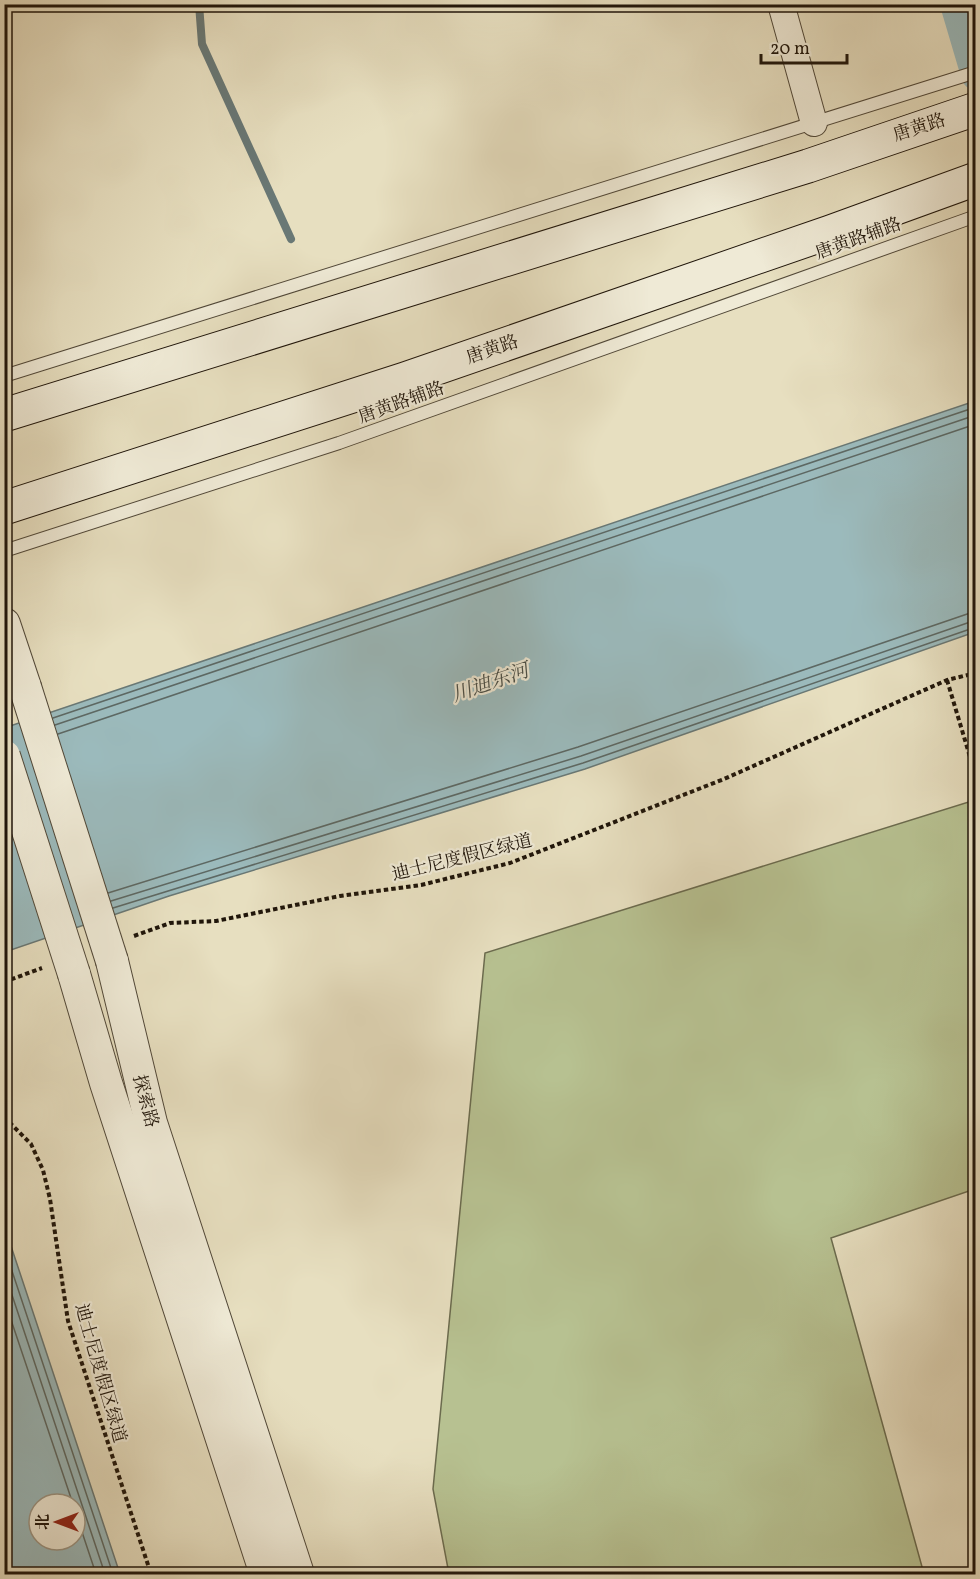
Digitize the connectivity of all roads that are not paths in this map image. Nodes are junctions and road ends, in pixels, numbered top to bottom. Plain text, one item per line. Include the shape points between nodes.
1 (781, 4) edge
2 (975, 72) edge
3 (975, 109) edge
4 (814, 123) junction
5 (975, 179) edge
6 (975, 216) edge
7 (4, 376) edge
8 (4, 415) edge
9 (4, 508) edge
10 (4, 552) edge
11 (4, 624) edge
12 (4, 756) edge
13 (266, 1575) edge
14 (298, 1575) edge

1 - 4 street
2 - 4 lane
3 - 8 main road, 唐黄路 via 808,166
4 - 7 lane
5 - 9 main road, 唐黄路 via 405,379
6 - 10 lane, 唐黄路辅路 via 339,443
11 - 14 street, 探索路, bridge via 119,950 154,1133
12 - 13 street, 探索路, bridge via 61,970 106,1083

